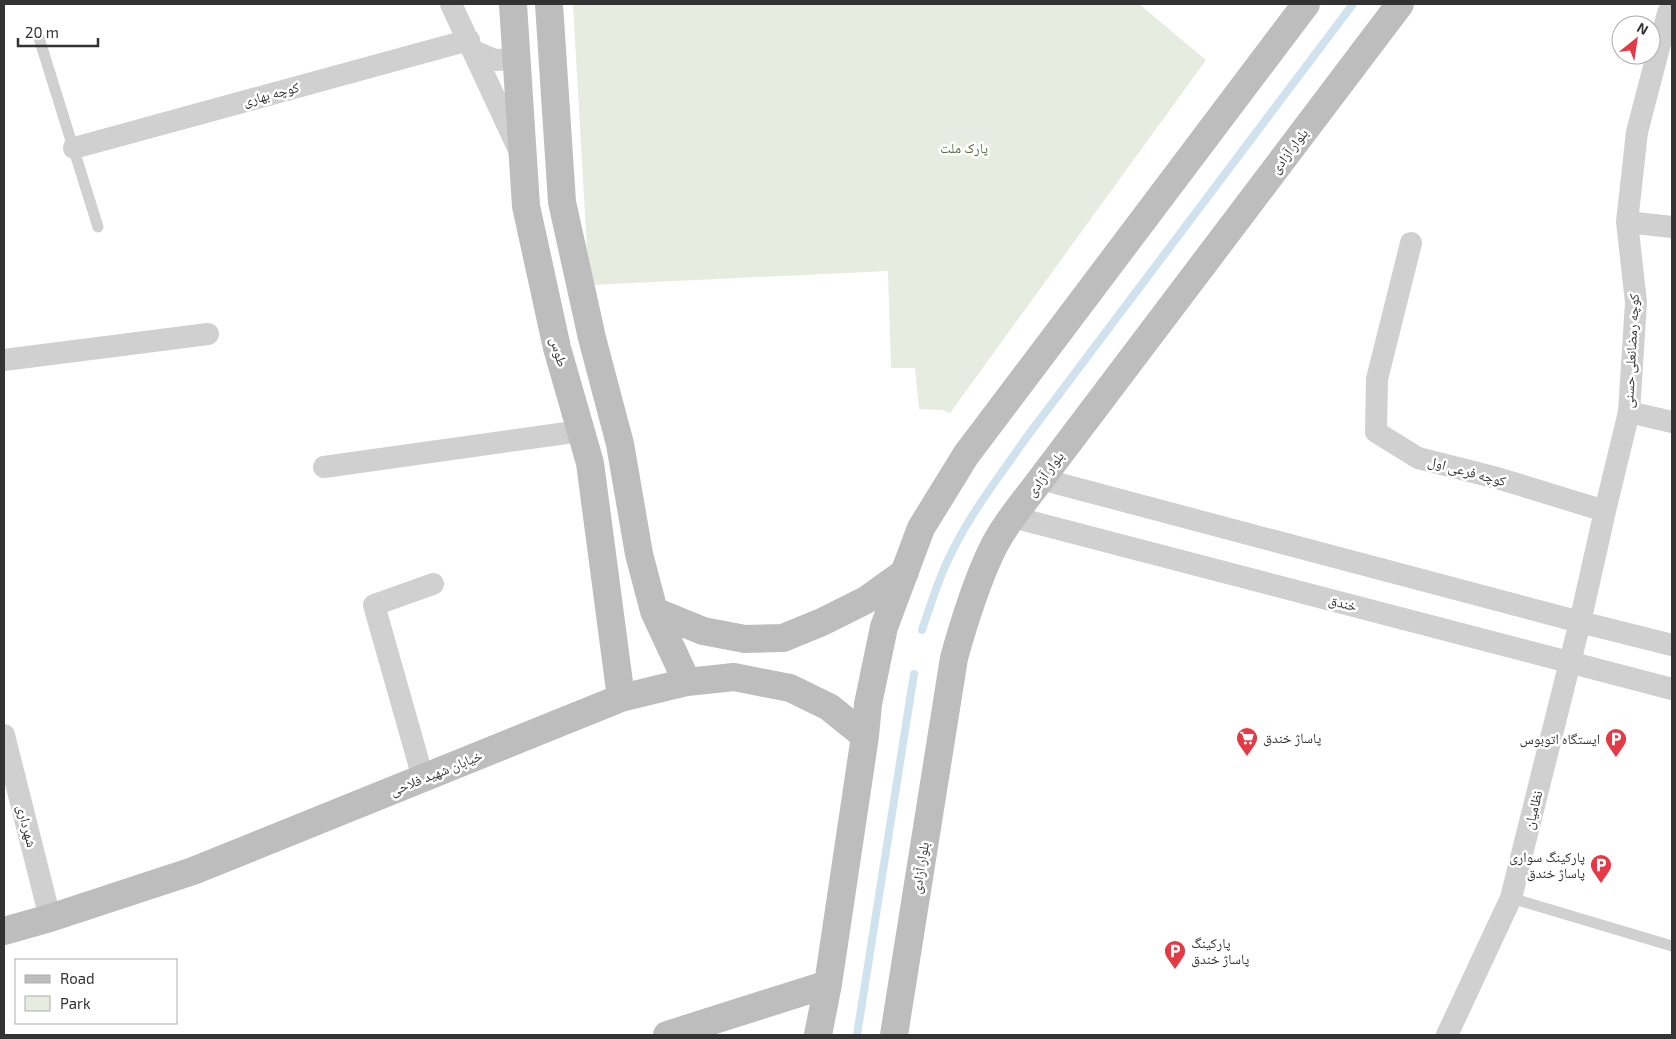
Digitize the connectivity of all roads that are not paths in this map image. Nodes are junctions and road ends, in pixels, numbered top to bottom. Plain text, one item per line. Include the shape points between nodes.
1 (451, 4) edge
2 (513, 4) edge
3 (549, 4) edge
4 (1306, 4) edge
5 (1400, 4) edge
6 (1664, 11) edge
7 (39, 38) dead end
8 (471, 46) junction
9 (516, 59) junction
10 (74, 148) junction
11 (523, 160) junction
12 (1627, 222) junction
13 (1672, 227) edge
14 (98, 228) dead end
15 (1412, 243) dead end
16 (208, 334) dead end
17 (4, 360) edge
18 (1629, 412) junction
19 (1672, 422) edge
20 (581, 431) junction
21 (324, 467) dead end
22 (1041, 479) junction
23 (1604, 511) junction
24 (1013, 517) junction
25 (905, 572) junction
26 (433, 584) dead end
27 (654, 611) junction
28 (1580, 622) junction
29 (1672, 644) edge
30 (1569, 663) junction
31 (687, 682) junction
32 (1672, 689) edge
33 (621, 698) junction
34 (4, 735) edge
35 (865, 736) junction
36 (423, 778) junction
37 (1511, 898) junction
38 (50, 918) junction
39 (4, 931) edge
40 (1672, 946) edge
41 (828, 984) junction
42 (822, 1029) edge
43 (667, 1035) edge
44 (894, 1035) edge
45 (1447, 1035) edge

1 - 8 street
2 - 9 street, طوس
3 - 27 street via 562,202 592,338 620,444 638,554
4 - 25 street via 966,455 921,528
5 - 22 street, بلوار آزادی
6 - 12 street, کوچه رمضانعلی حسنی via 1637,132
7 - 10 lane
8 - 9 street via 495,60
8 - 10 street, کوچه بهاری
8 - 11 street
9 - 11 street, طوس
10 - 14 lane
11 - 20 street, طوس via 526,206 557,348
12 - 13 street
12 - 18 street, کوچه رمضانعلی حسنی via 1636,302
15 - 23 street, کوچه فرعی اول via 1377,379 1376,432 1418,458
16 - 17 street
18 - 19 street
18 - 23 street, کوچه رمضانعلی حسنی
20 - 21 street
20 - 33 street, طوس via 590,463
22 - 24 street, بلوار آزادی
22 - 28 street
23 - 28 street, کوچه رمضانعلی حسنی
24 - 30 street, خندق
24 - 44 street, بلوار آزادی via 992,551 966,614 954,658
25 - 27 street via 866,600 782,638 744,639 703,631
25 - 35 street via 884,627 868,704
26 - 36 street via 374,605
27 - 31 street
28 - 29 street
28 - 30 street, نظامیان
30 - 32 street, خندق
30 - 37 street, نظامیان
31 - 33 street, خیابان شهید فلاحی
31 - 35 street, خیابان شهید فلاحی via 734,677 790,688 829,708
33 - 36 street, خیابان شهید فلاحی
34 - 38 street, شهرداری
35 - 41 street
36 - 38 street, خیابان شهید فلاحی via 193,871
37 - 40 lane
37 - 45 street, نظامیان
38 - 39 street, خیابان شهید فلاحی
41 - 42 street
41 - 43 street

